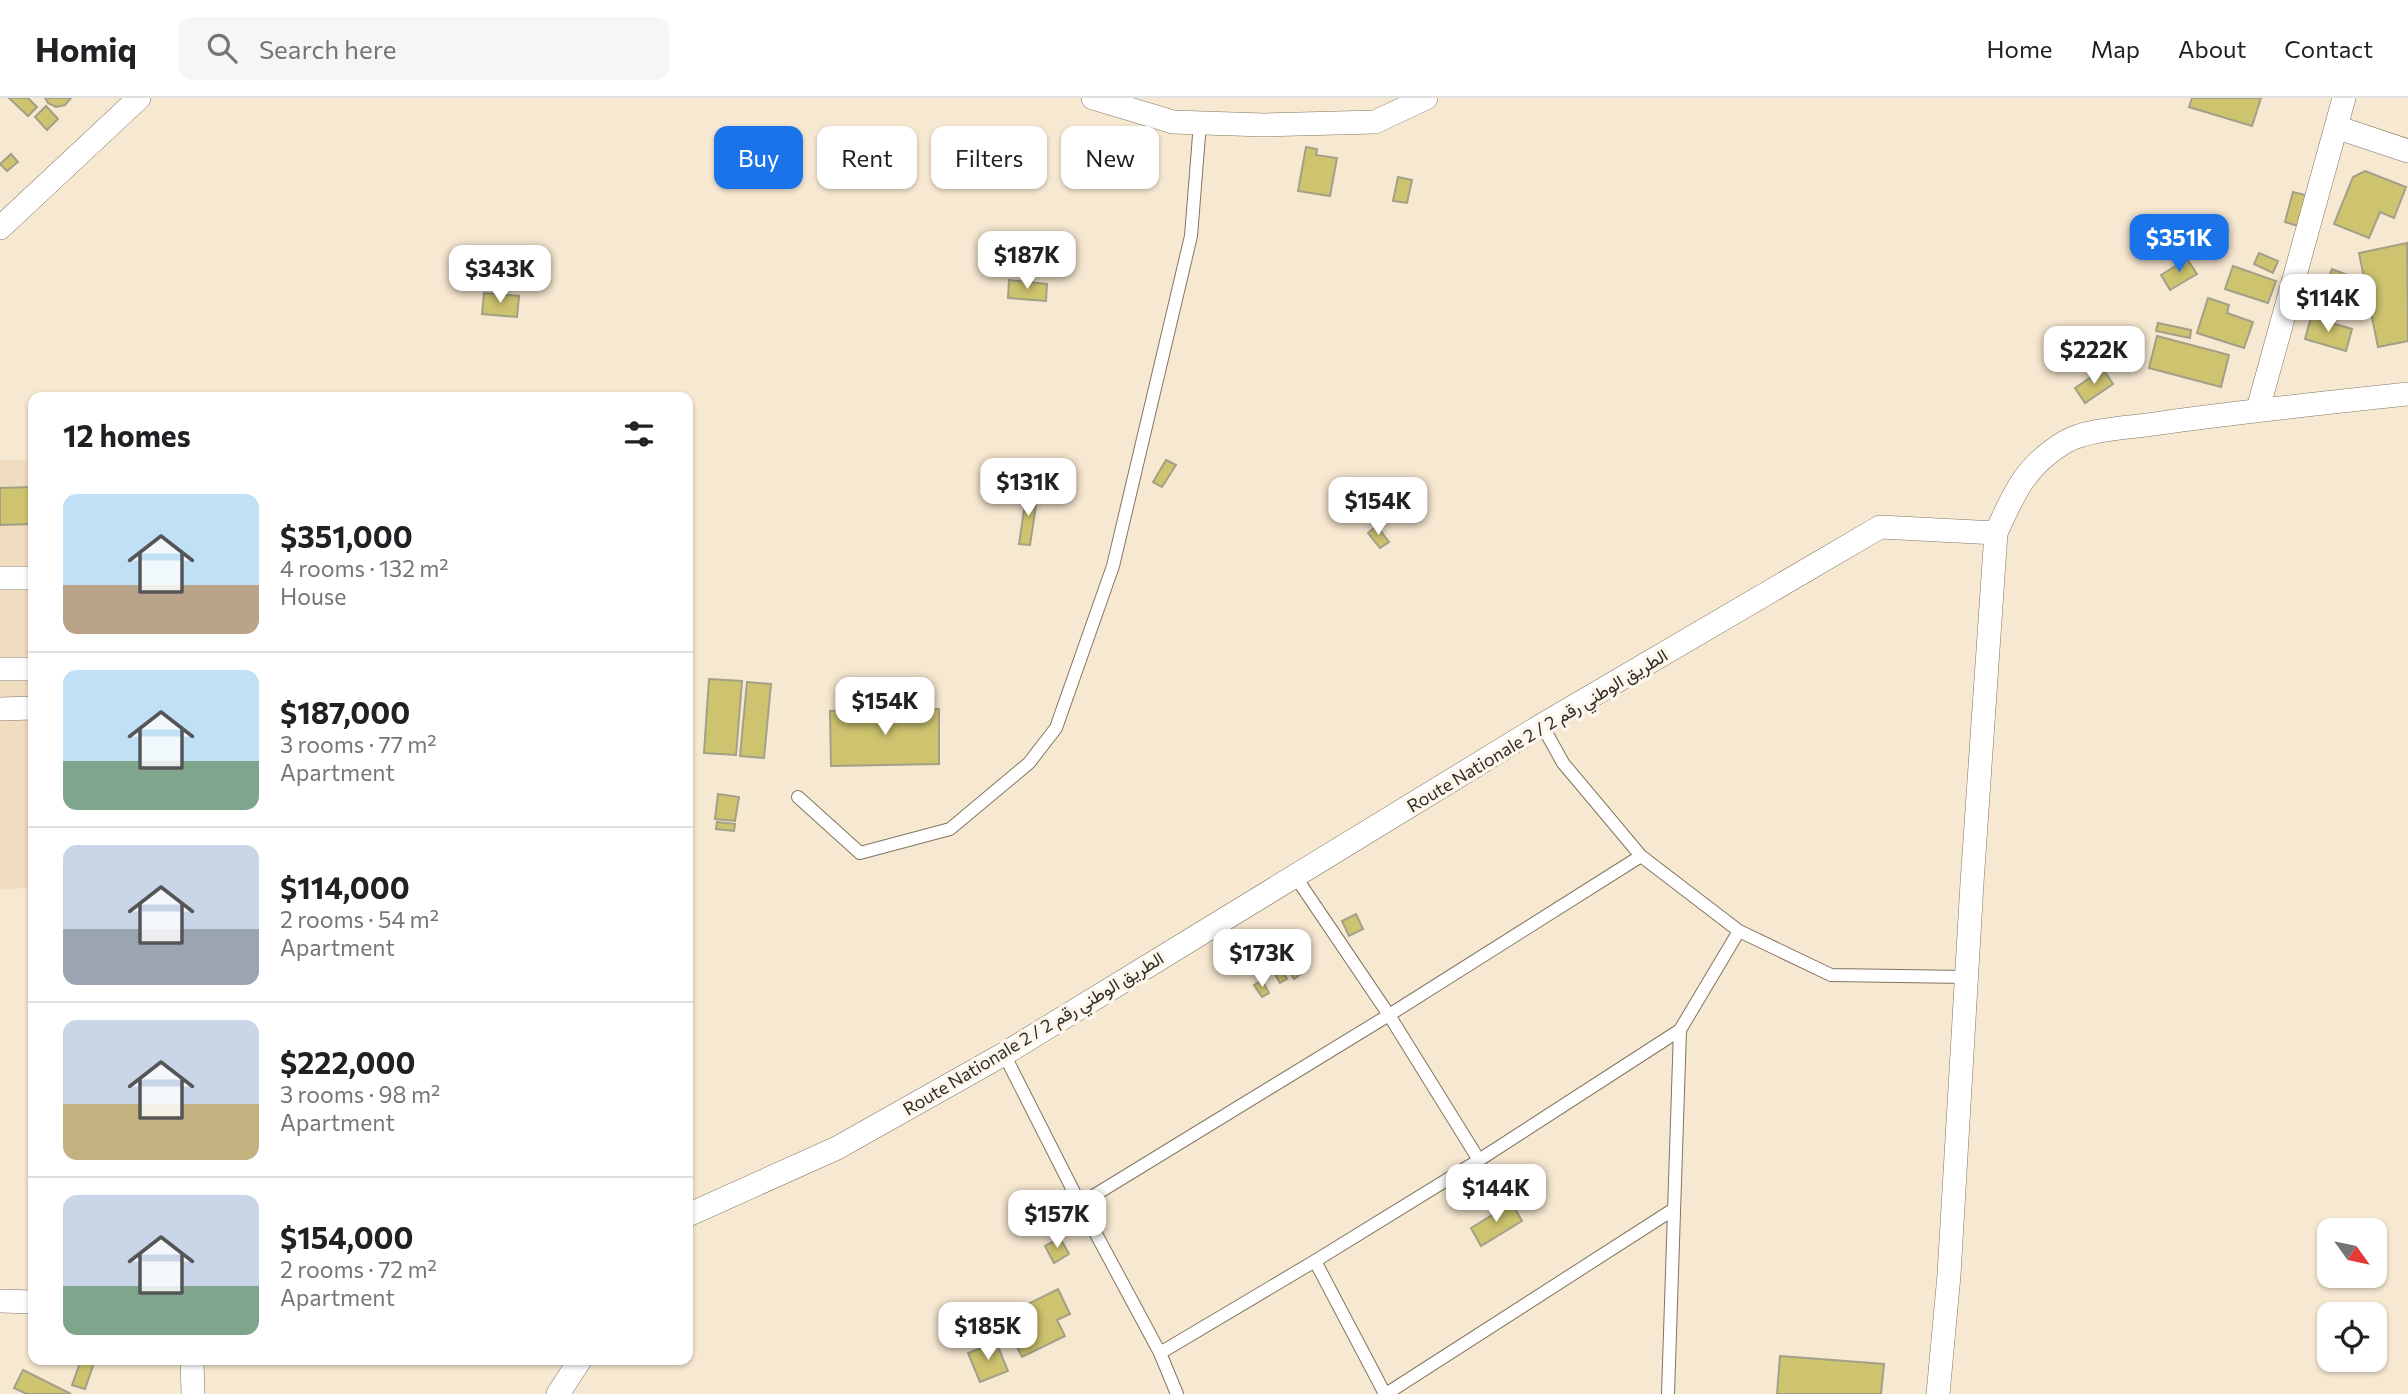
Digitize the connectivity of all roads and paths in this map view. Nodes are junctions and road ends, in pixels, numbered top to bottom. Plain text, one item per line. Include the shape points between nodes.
1 (139, 98) edge
2 (1093, 98) edge
3 (1426, 98) edge
4 (2344, 98) edge
5 (1200, 123) junction
6 (2336, 127) junction
7 (2408, 151) edge
8 (0, 228) edge
9 (2408, 394) edge
10 (2258, 409) junction
11 (1996, 533) junction
12 (0, 578) edge
13 (28, 578) edge
14 (0, 669) edge
15 (28, 669) edge
16 (28, 708) edge
17 (0, 709) edge
18 (1542, 726) junction
19 (798, 797) dead end
20 (1641, 856) junction
21 (1295, 876) junction
22 (1739, 931) junction
23 (1967, 977) junction
24 (1389, 1016) junction
25 (1680, 1030) junction
26 (1004, 1054) junction
27 (1479, 1160) junction
28 (1080, 1204) junction
29 (1674, 1209) junction
30 (693, 1213) edge
31 (1315, 1261) junction
32 (0, 1301) edge
33 (28, 1302) edge
34 (1160, 1353) junction
35 (192, 1365) edge
36 (577, 1365) edge
37 (193, 1394) edge
38 (558, 1394) edge
39 (1177, 1394) edge
40 (1385, 1394) edge
41 (1668, 1394) edge
42 (1938, 1394) edge

1 - 8 street
2 - 5 street via 1173,122
3 - 5 street via 1375,122
4 - 6 street
5 - 19 lane via 1191,236 1126,513 1113,566 1056,728 1029,763 950,830 860,853
6 - 7 street
6 - 10 street
9 - 10 street
10 - 11 street via 2068,440 2042,458 2017,486
11 - 18 street, Route Nationale 2 / الطريق الوطني رقم 2 via 1880,527
11 - 23 street
12 - 13 street
14 - 15 street
16 - 17 street
18 - 20 lane via 1563,763
18 - 21 street, Route Nationale 2 / الطريق الوطني رقم 2
20 - 22 lane
20 - 24 lane
21 - 24 lane
21 - 26 street, Route Nationale 2 / الطريق الوطني رقم 2
22 - 23 lane via 1831,975
22 - 25 lane
23 - 42 street via 1950,1275
24 - 27 lane
24 - 28 lane
25 - 27 lane
25 - 29 lane
26 - 28 lane
26 - 30 street, Route Nationale 2 / الطريق الوطني رقم 2 via 837,1148
27 - 31 lane
28 - 34 lane
29 - 40 lane
29 - 41 lane
31 - 34 lane
31 - 40 lane
32 - 33 street
34 - 39 lane
35 - 37 street
36 - 38 street

